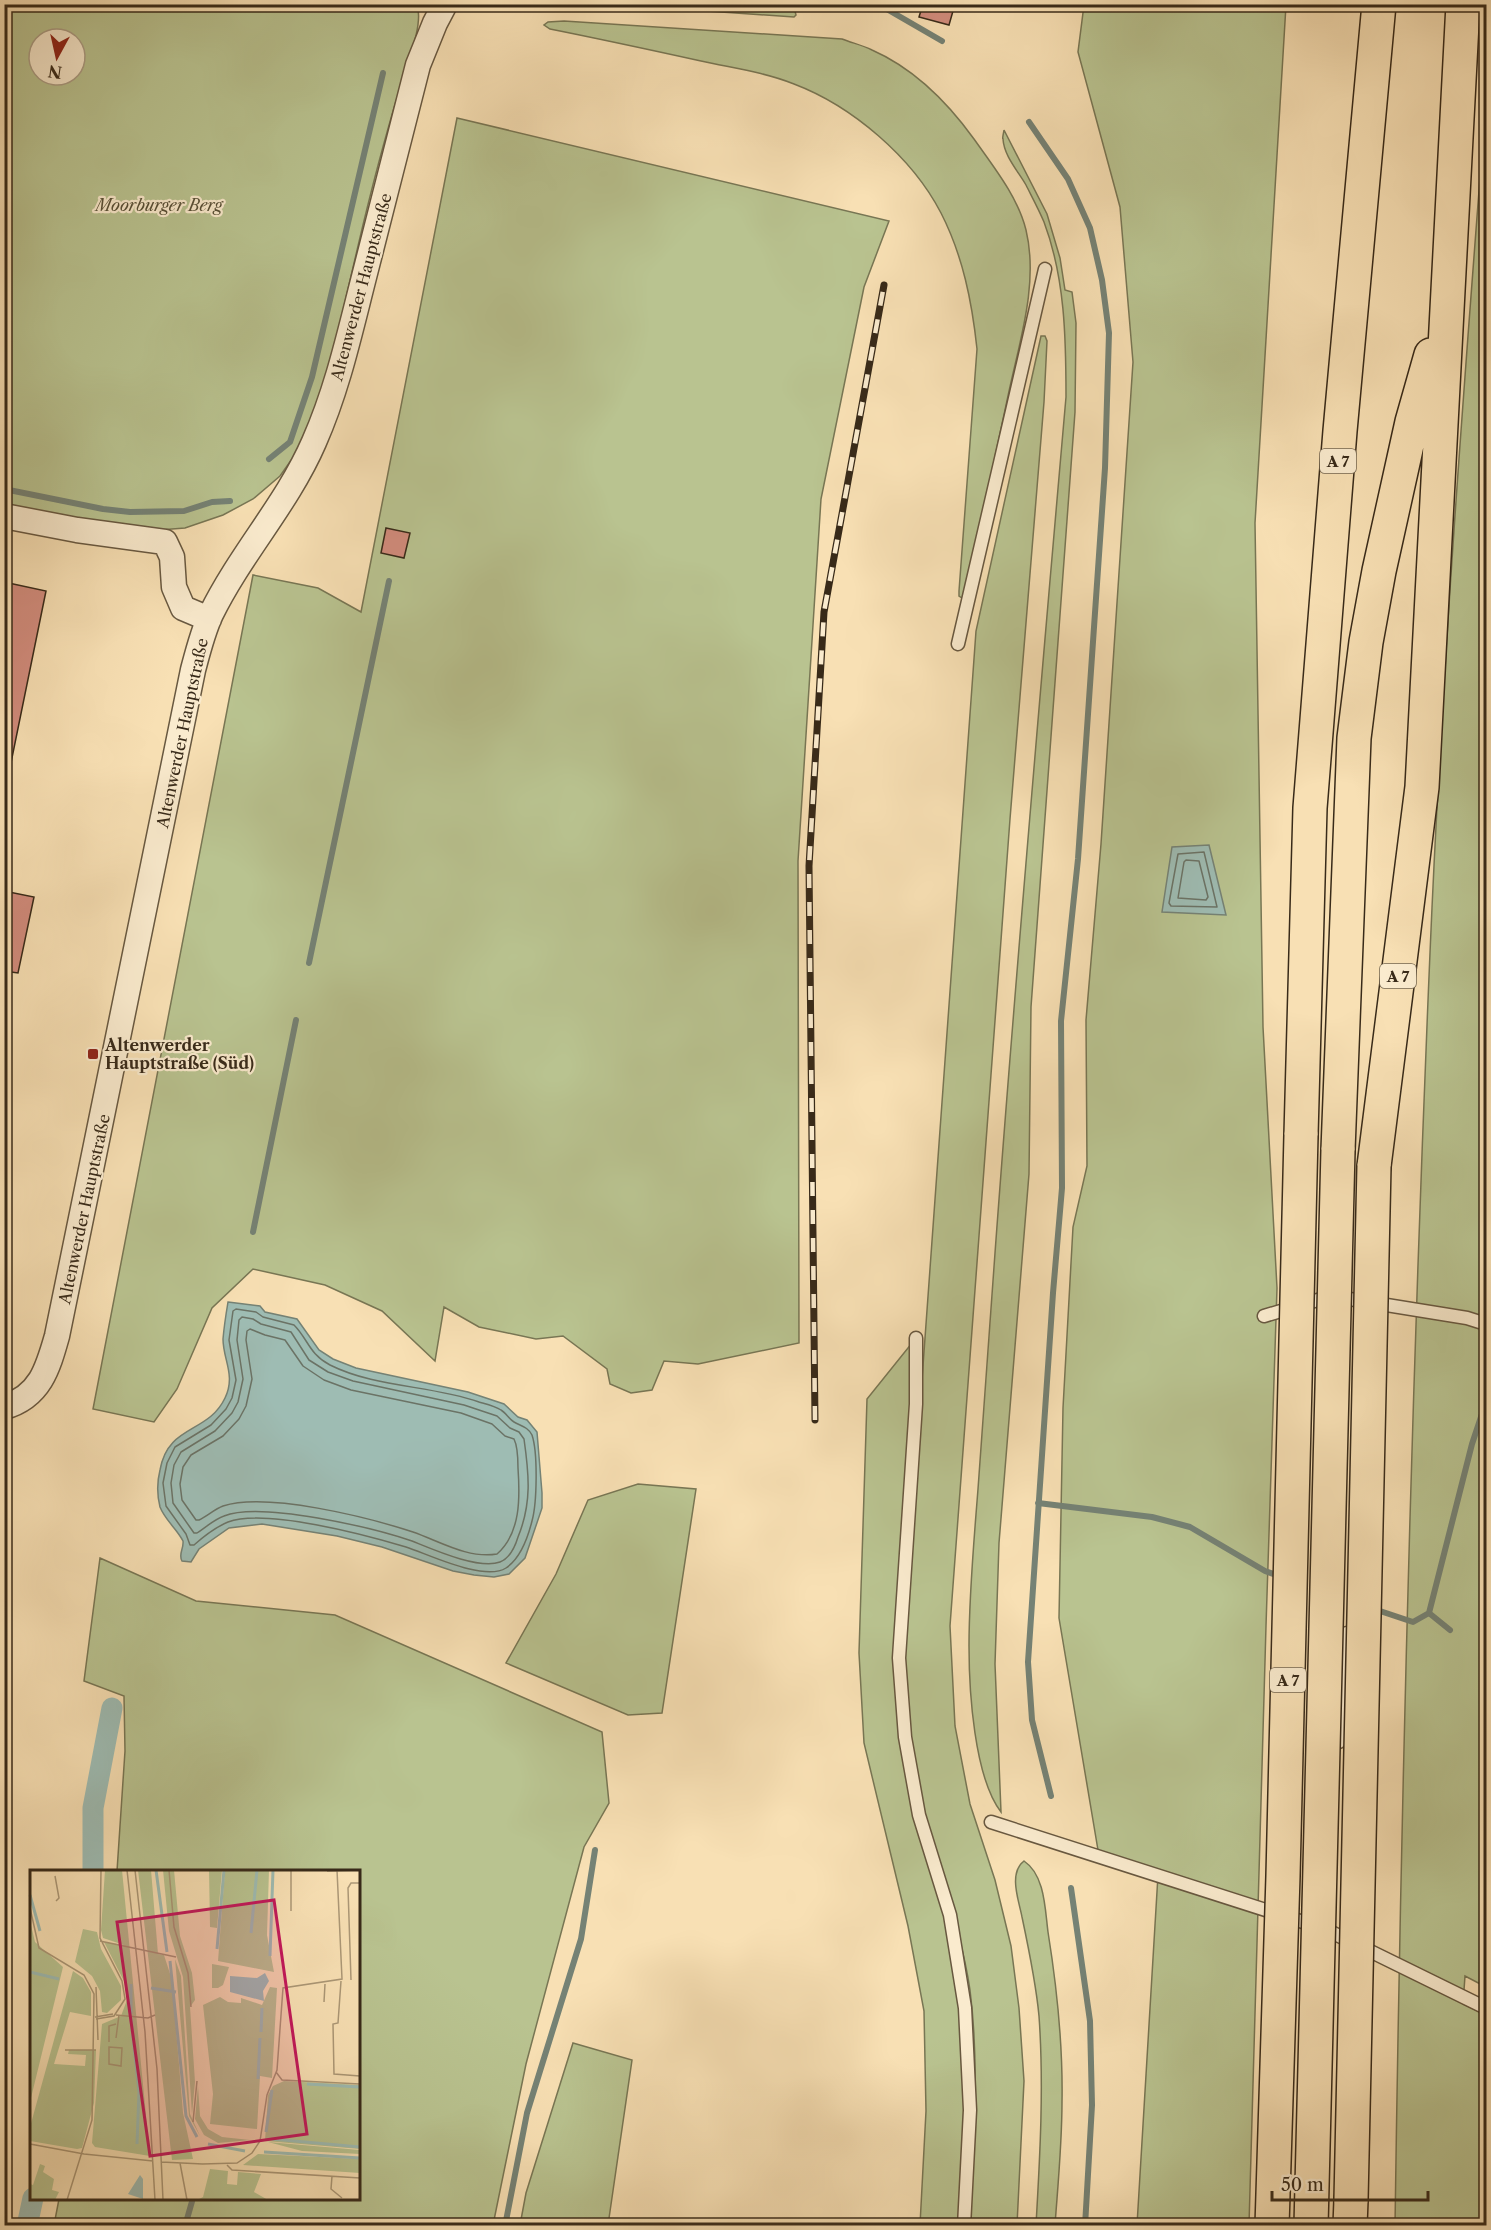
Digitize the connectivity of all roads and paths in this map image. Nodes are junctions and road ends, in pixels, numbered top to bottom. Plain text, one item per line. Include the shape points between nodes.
1 (445, 4) edge
2 (1379, 4) edge
3 (1463, 4) edge
4 (1045, 269) dead end
5 (1447, 292) junction
6 (4, 516) edge
7 (209, 619) junction
8 (958, 644) dead end
9 (1264, 1316) dead end
10 (1486, 1324) edge
11 (916, 1338) dead end
12 (4, 1407) edge
13 (1347, 1633) dead end
14 (1338, 1751) dead end
15 (1335, 1799) dead end
16 (991, 1822) dead end
17 (1325, 1929) junction
18 (1486, 2008) edge
19 (964, 2226) edge
20 (1272, 2226) edge
21 (1311, 2226) edge
22 (1321, 2226) edge
23 (1350, 2226) edge

1 - 7 street, Altenwerder Hauptstraße via 418,65 326,414 286,498 245,555
2 - 20 highway, A 7, bridge via 1310,808
3 - 5 highway, A 7
4 - 8 lane
5 - 21 highway, A 7, bridge via 1378,571 1355,727 1338,1150
5 - 23 highway, A 7, bridge via 1422,787 1374,1166
6 - 7 street via 165,542 172,557 174,587 183,608
7 - 12 street, Altenwerder Hauptstraße via 193,670 57,1336 42,1380 33,1392
9 - 10 lane via 1331,1296
11 - 19 lane via 916,1404 899,1658 905,1737 919,1815 950,1915 965,2008 970,2110
13 - 14 lane
15 - 17 lane
16 - 17 lane
17 - 18 lane
17 - 22 lane

